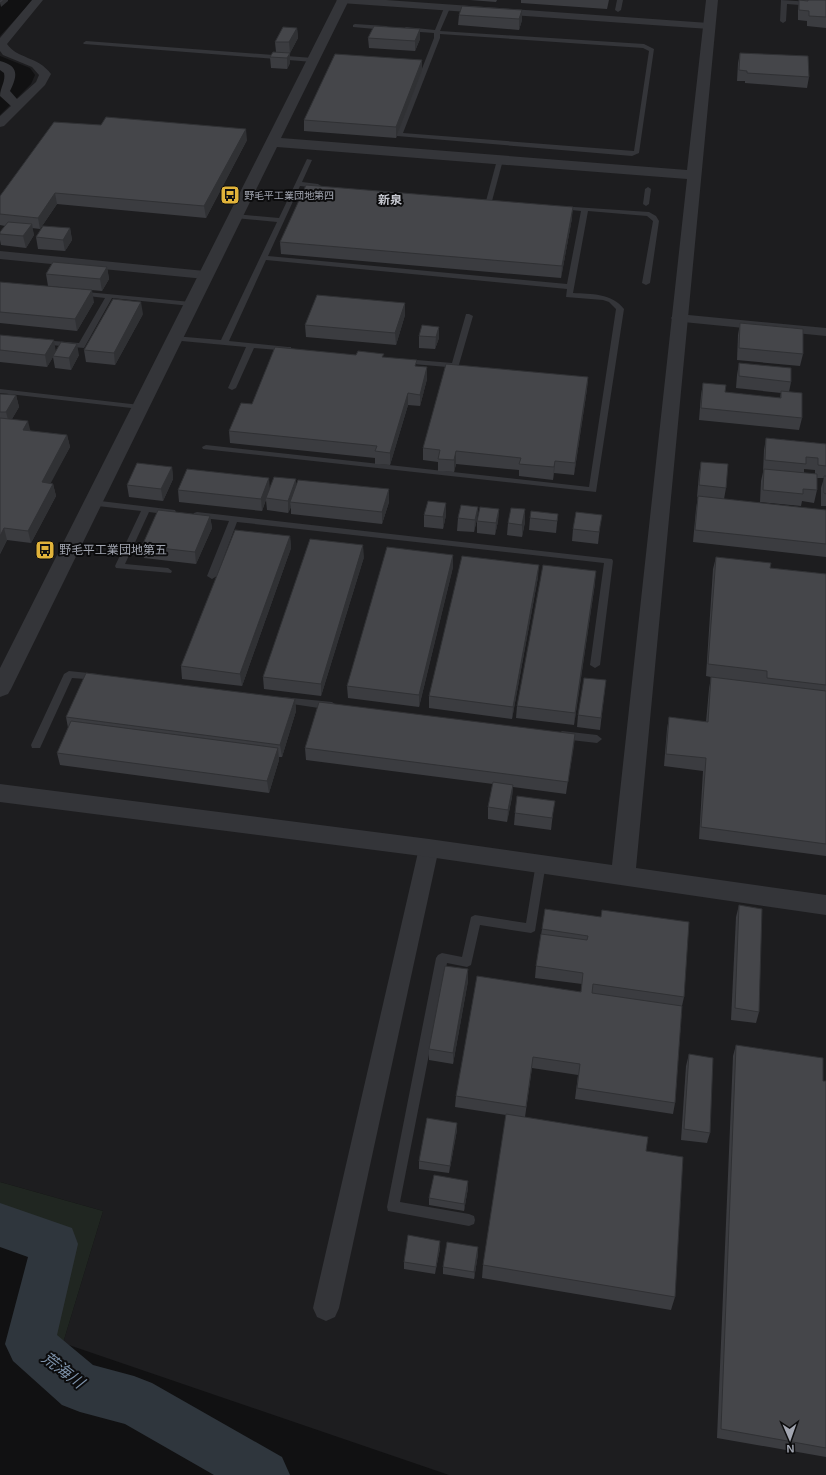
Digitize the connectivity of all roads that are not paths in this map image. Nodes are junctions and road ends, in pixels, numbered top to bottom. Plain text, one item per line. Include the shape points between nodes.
1 (38, 0) edge
2 (342, 0) edge
3 (620, 0) edge
4 (712, 0) edge
5 (784, 1) edge
6 (826, 5) edge
7 (447, 8) junction
8 (618, 10) dead end
9 (783, 21) dead end
10 (354, 26) dead end
11 (709, 26) junction
12 (390, 28) edge
13 (398, 29) edge
14 (437, 32) junction
15 (86, 43) dead end
16 (313, 60) junction
17 (0, 64) edge
18 (18, 106) junction
19 (0, 123) edge
20 (272, 142) junction
21 (309, 160) dead end
22 (500, 160) junction
23 (693, 176) junction
24 (298, 184) junction
25 (322, 186) edge
26 (648, 189) dead end
27 (481, 200) edge
28 (646, 204) dead end
29 (556, 206) edge
30 (585, 209) junction
31 (235, 216) junction
32 (281, 220) junction
33 (0, 255) edge
34 (264, 258) junction
35 (205, 275) junction
36 (646, 283) dead end
37 (571, 287) junction
38 (71, 293) edge
39 (110, 296) junction
40 (191, 304) junction
41 (469, 316) dead end
42 (678, 318) junction
43 (826, 332) edge
44 (174, 338) junction
45 (37, 342) edge
46 (224, 343) junction
47 (251, 345) junction
48 (298, 350) edge
49 (400, 360) edge
50 (232, 388) dead end
51 (0, 391) edge
52 (140, 407) junction
53 (206, 448) dead end
54 (92, 504) junction
55 (146, 509) junction
56 (234, 519) junction
57 (168, 571) dead end
58 (212, 576) dead end
59 (595, 665) dead end
60 (106, 678) edge
61 (0, 689) edge
62 (271, 699) edge
63 (343, 708) edge
64 (549, 733) edge
65 (597, 739) dead end
66 (36, 745) dead end
67 (0, 793) edge
68 (429, 848) junction
69 (541, 864) junction
70 (623, 875) junction
71 (826, 905) edge
72 (468, 1220) dead end
73 (326, 1308) dead end

1 - 18 street via 1,44 8,53 36,65 44,74 40,83
2 - 7 street
2 - 16 street
3 - 8 lane
4 - 11 street
5 - 6 lane
5 - 9 lane
7 - 11 street
7 - 14 lane
10 - 12 lane
11 - 23 street
13 - 14 lane
14 - 14 lane via 437,38 399,135 632,154 637,152 652,50 644,46
15 - 16 lane
16 - 20 street
17 - 18 street via 10,72 11,78 4,95
18 - 19 street
20 - 22 street
20 - 31 street
21 - 24 lane
22 - 23 street
22 - 27 lane via 493,201
23 - 42 street
24 - 25 lane
24 - 32 lane
26 - 28 lane
29 - 30 lane
30 - 36 lane via 649,214 654,217 656,221
30 - 37 lane
31 - 32 lane
31 - 35 street
32 - 34 lane
33 - 35 street
34 - 37 lane
34 - 46 lane
35 - 40 street
37 - 53 lane via 570,295 610,299 617,303 620,309 593,490
38 - 39 lane
39 - 40 lane
39 - 45 lane via 81,346
40 - 44 street
41 - 49 lane via 455,366
42 - 43 street
42 - 70 street
44 - 46 lane
44 - 52 street
46 - 47 lane
47 - 48 lane
47 - 50 lane
51 - 52 lane
52 - 54 street
54 - 55 lane
54 - 61 street
55 - 56 lane
55 - 57 lane via 119,566
56 - 58 lane
56 - 59 lane via 609,561
60 - 66 lane via 68,674
62 - 63 lane
64 - 65 lane
67 - 68 street
68 - 69 street
68 - 73 street
69 - 70 street
69 - 72 lane via 531,928 475,920 467,962 442,958 393,1208
70 - 71 street

